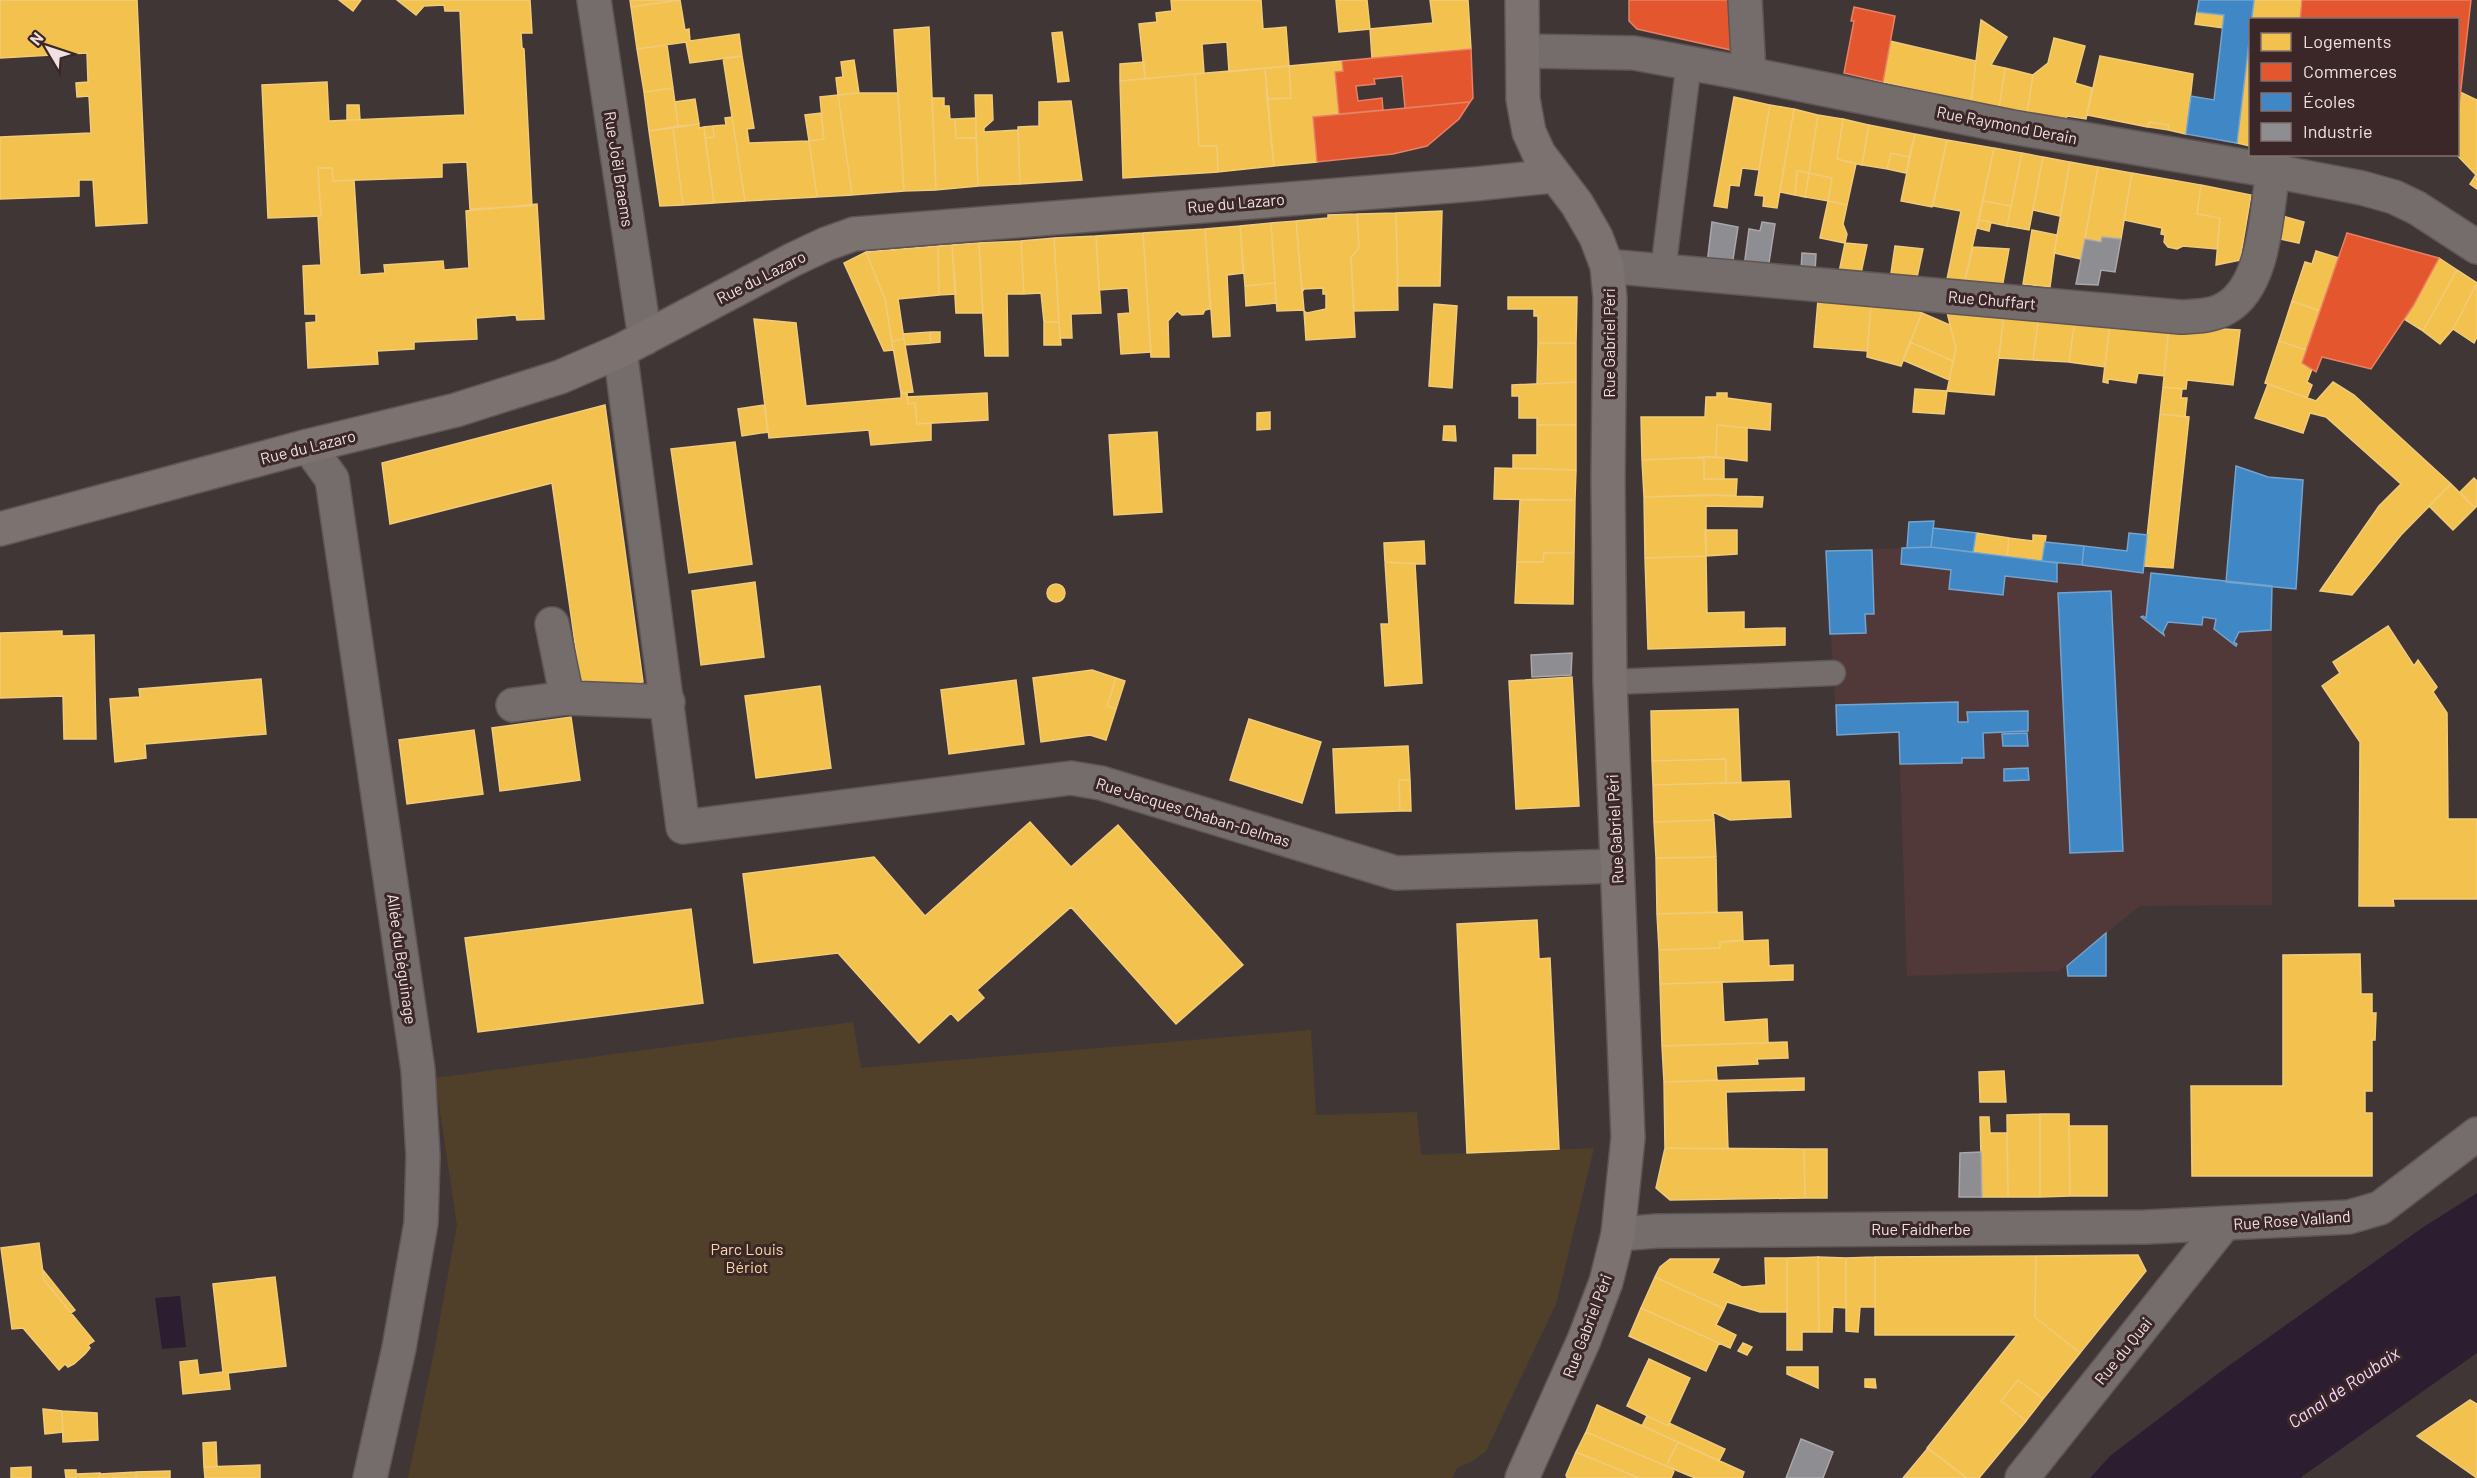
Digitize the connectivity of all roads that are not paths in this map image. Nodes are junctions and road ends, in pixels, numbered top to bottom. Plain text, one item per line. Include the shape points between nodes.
1 (594, 0) edge
2 (1522, 0) edge
3 (1745, 0) edge
4 (1523, 51) junction
5 (1689, 62) junction
6 (1749, 74) junction
7 (2273, 171) junction
8 (1553, 176) junction
9 (2477, 247) edge
10 (1607, 267) junction
11 (1663, 272) junction
12 (633, 344) junction
13 (308, 446) junction
14 (0, 528) edge
15 (552, 624) dead end
16 (1833, 673) dead end
17 (1610, 682) junction
18 (567, 698) junction
19 (668, 702) junction
20 (513, 705) dead end
21 (1617, 866) junction
22 (2477, 1134) edge
23 (2224, 1224) junction
24 (1618, 1234) junction
25 (370, 1478) edge
26 (1522, 1478) edge
27 (2022, 1478) edge

1 - 12 street, Rue Joël Braems
2 - 4 street, Rue Gabriel Péri
3 - 6 street
4 - 5 street, Rue Raymond Derain via 1634,53
4 - 8 street, Rue Gabriel Péri via 1523,99 1529,132
5 - 6 street, Rue Raymond Derain
5 - 11 lane
6 - 7 street, Rue Raymond Derain via 2012,128
7 - 9 street, Rue Raymond Derain via 2394,197
7 - 11 street, Rue Chuffart via 2255,272 2236,301 2206,315 2181,317
8 - 10 street, Rue Gabriel Péri via 1577,204
8 - 12 street, Rue du Lazaro via 854,234 783,264
10 - 11 street, Rue Chuffart
10 - 17 street, Rue Gabriel Péri
12 - 13 street, Rue du Lazaro via 560,377 487,401
12 - 19 street, Rue Joël Braems
13 - 14 street, Rue du Lazaro
13 - 25 street, Allée du Béguinage via 332,479 422,1120 423,1198 414,1270
15 - 18 street
16 - 17 lane
17 - 21 street, Rue Gabriel Péri
18 - 19 street
18 - 20 street
19 - 21 street, Rue Jacques Chaban-Delmas via 683,827 1071,778 1101,783 1396,873
21 - 24 street, Rue Gabriel Péri via 1628,1138
22 - 23 street, Rue Rose Valland via 2380,1208 2364,1214
23 - 24 street, Rue Faidherbe
23 - 27 street, Rue du Quai
24 - 26 street, Rue Gabriel Péri via 1596,1311

